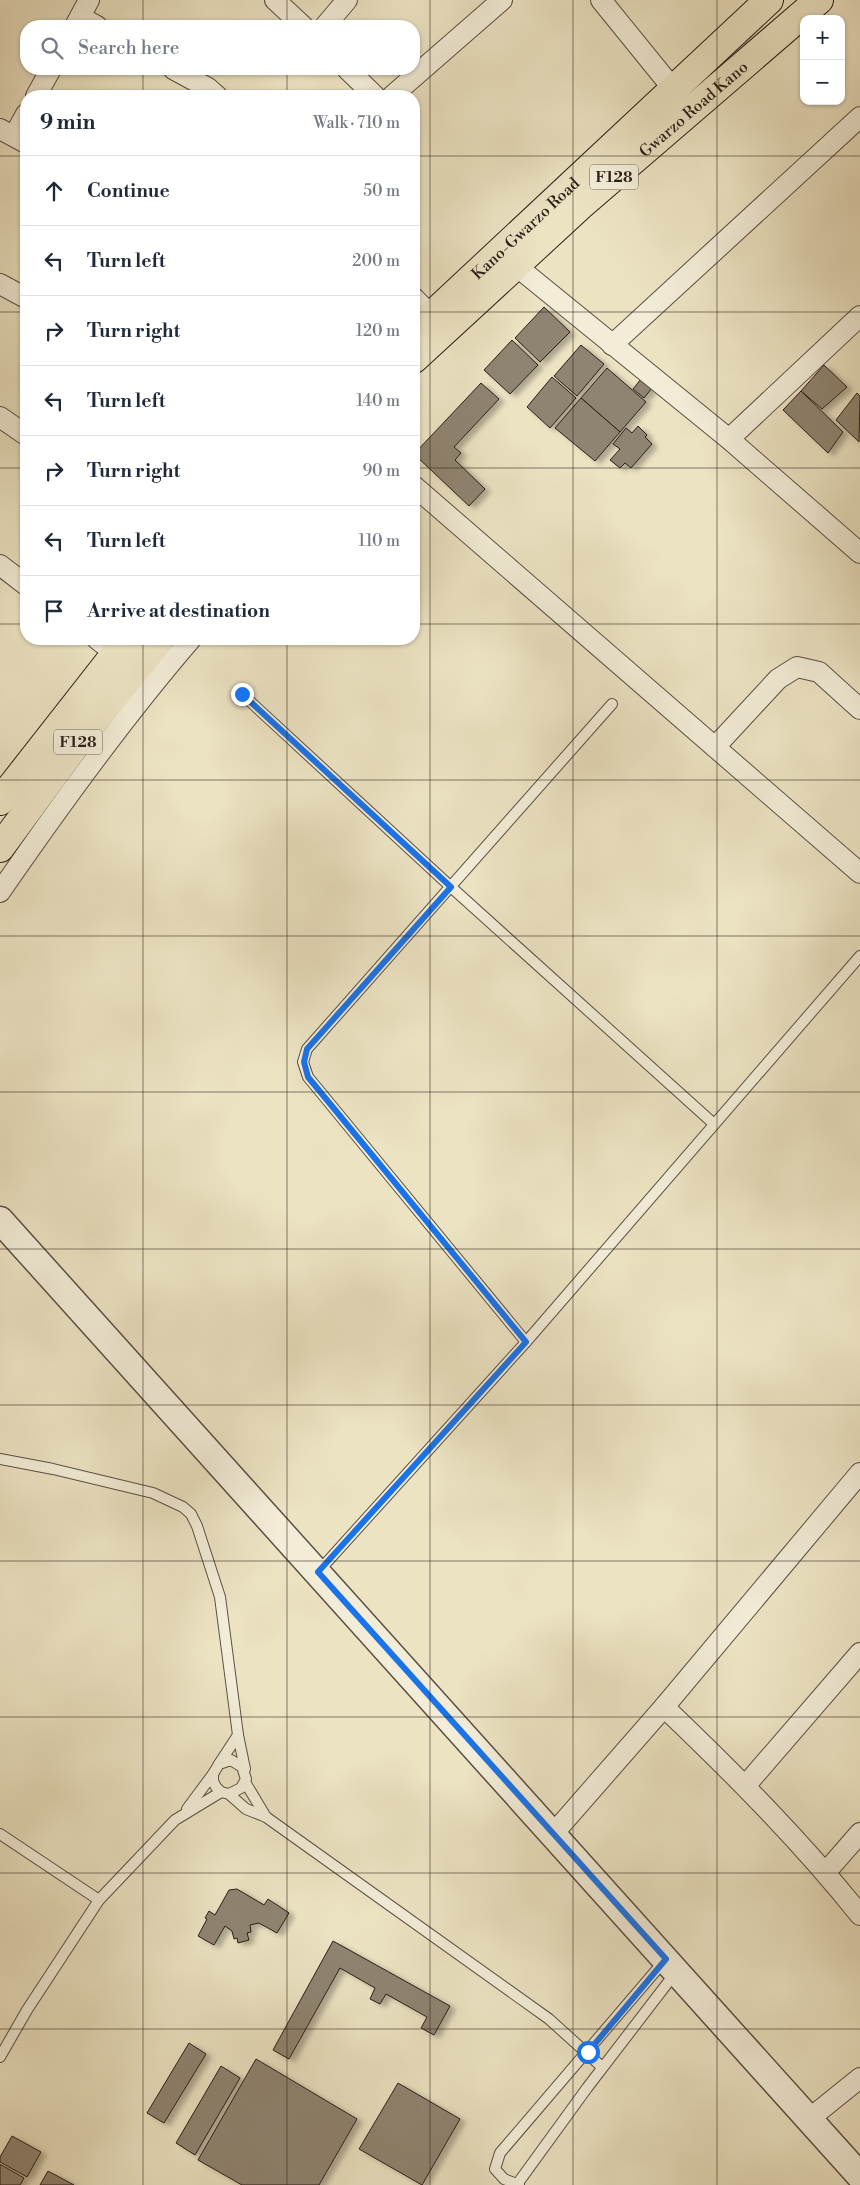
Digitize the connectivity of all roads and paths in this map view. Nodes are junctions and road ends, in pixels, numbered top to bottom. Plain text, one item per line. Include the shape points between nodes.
1 (275, 0) edge
2 (347, 0) edge
3 (502, 0) edge
4 (601, 0) edge
5 (769, 0) edge
6 (819, 0) edge
7 (297, 20) edge
8 (330, 20) edge
9 (420, 72) edge
10 (48, 75) edge
11 (185, 75) edge
12 (353, 75) edge
13 (416, 75) edge
14 (39, 90) edge
15 (210, 90) edge
16 (369, 90) edge
17 (399, 90) edge
18 (674, 90) junction
19 (860, 117) edge
20 (20, 124) edge
21 (13, 136) edge
22 (515, 265) junction
23 (0, 284) edge
24 (20, 295) edge
25 (420, 315) edge
26 (860, 316) edge
27 (612, 345) junction
28 (420, 353) edge
29 (0, 417) edge
30 (20, 432) edge
31 (729, 439) junction
32 (420, 491) edge
33 (860, 553) edge
34 (0, 565) edge
35 (20, 580) edge
36 (111, 645) edge
37 (155, 645) edge
38 (186, 645) edge
39 (242, 694) dead end
40 (612, 704) dead end
41 (860, 709) edge
42 (715, 747) junction
43 (4, 788) edge
44 (0, 848) edge
45 (860, 872) edge
46 (451, 887) junction
47 (0, 892) edge
48 (860, 956) edge
49 (714, 1124) junction
50 (0, 1220) edge
51 (526, 1342) junction
52 (0, 1459) edge
53 (860, 1473) edge
54 (318, 1572) junction
55 (860, 1653) edge
56 (664, 1707) junction
57 (238, 1735) junction
58 (219, 1764) junction
59 (213, 1774) junction
60 (245, 1778) junction
61 (746, 1785) junction
62 (225, 1793) junction
63 (184, 1813) junction
64 (266, 1817) junction
65 (860, 1833) edge
66 (0, 1834) edge
67 (553, 1834) junction
68 (826, 1872) junction
69 (99, 1900) junction
70 (860, 1915) edge
71 (672, 1965) junction
72 (588, 2052) junction
73 (0, 2057) edge
74 (602, 2067) junction
75 (860, 2078) edge
76 (809, 2119) junction
77 (860, 2176) edge
78 (519, 2184) edge

1 - 7 street
2 - 8 street
3 - 9 street
4 - 18 street
5 - 18 main road, Kano-Gwarzo Road / F128
6 - 22 main road, Gwarzo Road Kano / F128
10 - 14 street
11 - 15 street
12 - 16 street
13 - 17 street
18 - 25 main road, Kano-Gwarzo Road / F128 via 504,247
19 - 27 street
20 - 21 street
22 - 27 street
22 - 28 main road, Gwarzo Road Kano / F128
23 - 24 street
26 - 31 street
27 - 31 street
29 - 30 street
31 - 33 street
32 - 42 street
34 - 35 street
36 - 43 main road, F128
37 - 44 main road, F128 via 83,735
38 - 47 street via 68,795
39 - 46 lane
40 - 46 lane
41 - 42 street via 819,672 798,667 778,679
42 - 45 street
46 - 49 lane
46 - 51 lane via 307,1049 304,1062 308,1077
48 - 49 lane
49 - 51 lane
50 - 54 street
51 - 54 lane
52 - 57 lane via 154,1492 183,1506 190,1514 197,1526 220,1597
53 - 56 street
54 - 67 street
55 - 61 street
56 - 61 street
56 - 67 street
57 - 58 lane
57 - 60 lane
58 - 59 lane
58 - 60 lane via 231,1760 238,1762
59 - 62 lane via 213,1781
59 - 63 lane
60 - 62 lane via 236,1792
60 - 64 lane
61 - 68 street
62 - 63 lane
62 - 64 lane via 246,1810
63 - 69 lane
64 - 72 lane via 549,2018
65 - 68 street
66 - 69 lane
67 - 71 street
68 - 70 street
69 - 73 lane
71 - 72 lane
71 - 74 lane
71 - 76 street
72 - 74 lane
72 - 78 lane via 500,2154 495,2170 504,2179
74 - 78 lane
75 - 76 street
76 - 77 street

